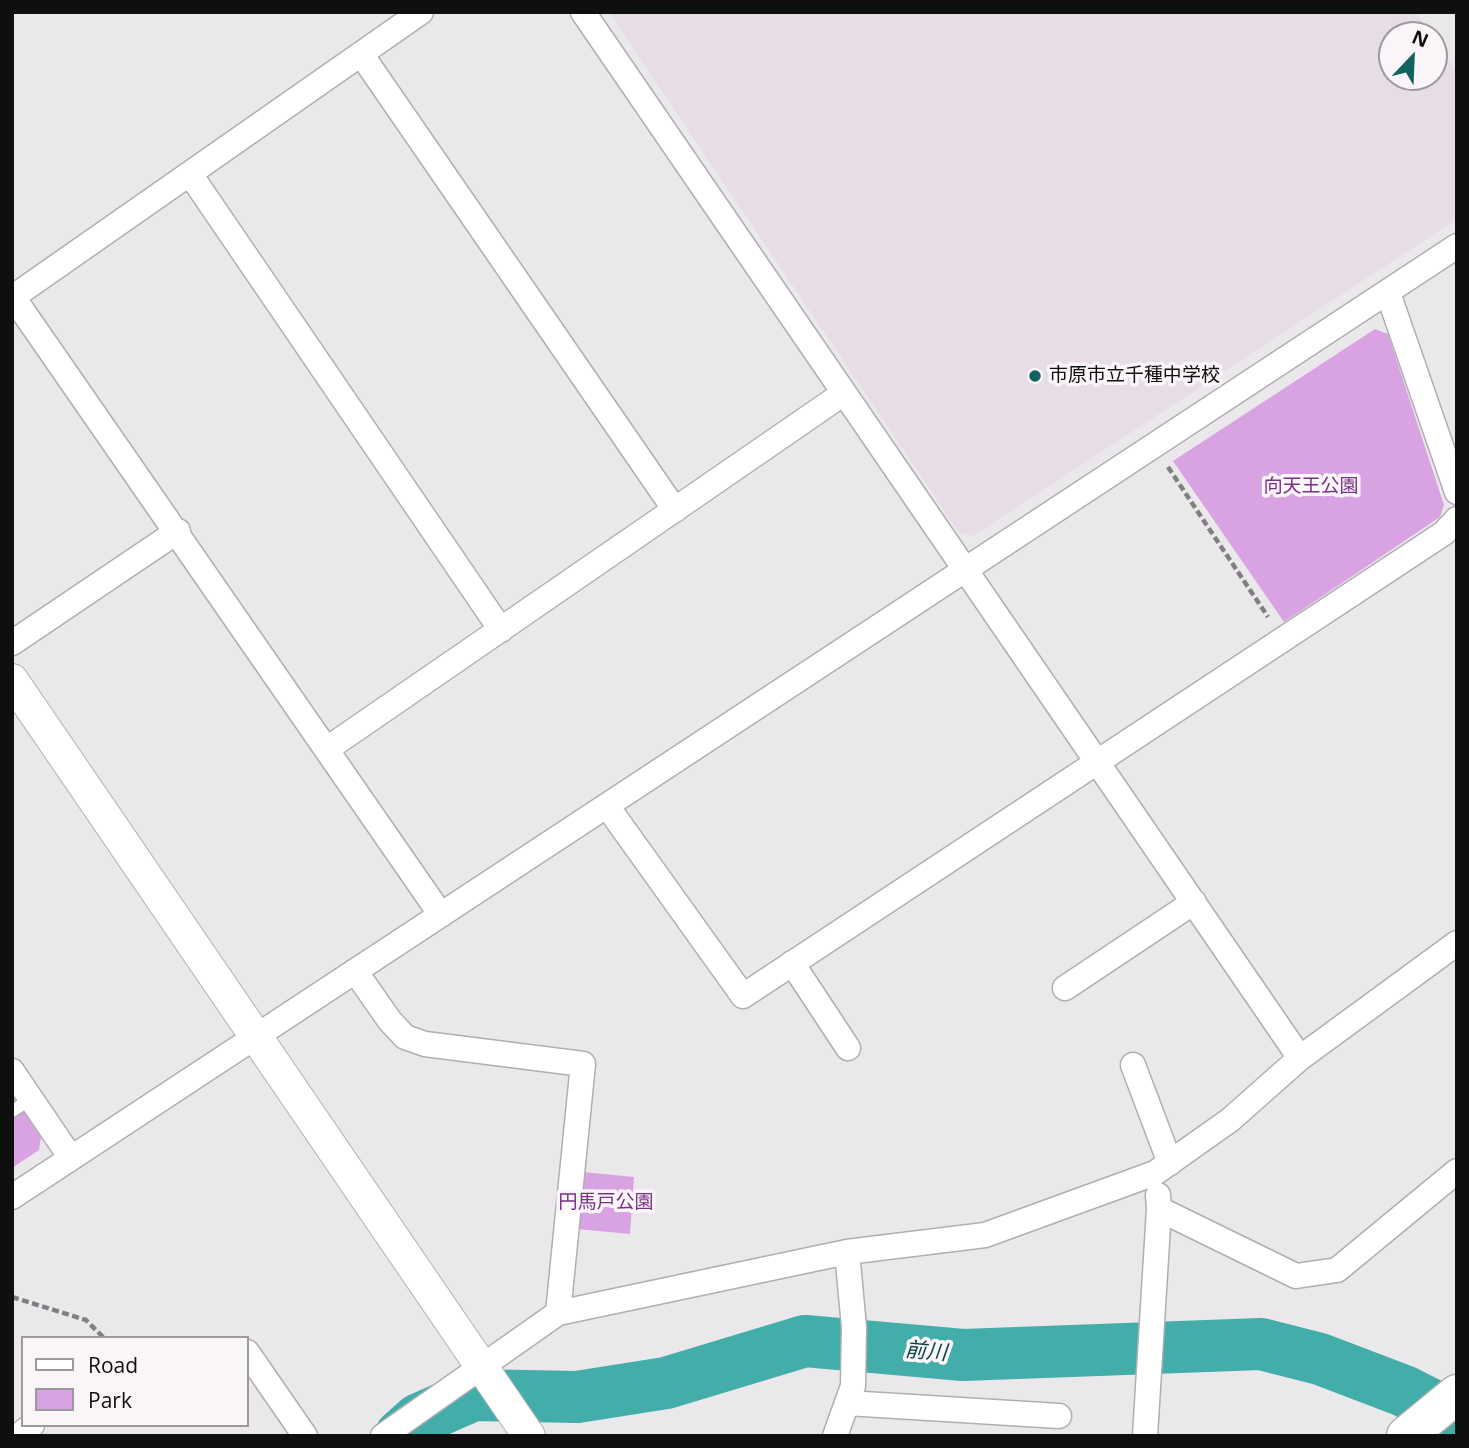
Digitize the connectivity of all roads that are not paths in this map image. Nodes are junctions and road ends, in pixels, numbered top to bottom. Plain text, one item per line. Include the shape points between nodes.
1 (421, 12) edge
2 (583, 12) edge
3 (361, 54) junction
4 (190, 174) junction
5 (1457, 246) edge
6 (1388, 293) junction
7 (844, 393) junction
8 (1457, 492) edge
9 (675, 510) junction
10 (1457, 519) edge
11 (178, 531) junction
12 (965, 571) junction
13 (501, 630) junction
14 (12, 643) edge
15 (12, 680) edge
16 (327, 749) junction
17 (1097, 761) junction
18 (607, 806) junction
19 (1194, 902) junction
20 (441, 915) junction
21 (1457, 943) edge
22 (792, 963) junction
23 (355, 971) junction
24 (1065, 988) dead end
25 (257, 1037) junction
26 (848, 1048) dead end
27 (1300, 1058) junction
28 (1133, 1065) dead end
29 (12, 1071) edge
30 (22, 1105) edge
31 (71, 1158) junction
32 (1162, 1168) junction
33 (1457, 1171) edge
34 (12, 1197) edge
35 (1159, 1209) junction
36 (847, 1252) junction
37 (558, 1313) junction
38 (248, 1353) edge
39 (481, 1366) junction
40 (1457, 1394) edge
41 (847, 1403) junction
42 (1059, 1416) dead end
43 (305, 1436) edge
44 (383, 1436) edge
45 (529, 1436) edge
46 (835, 1436) edge
47 (1145, 1436) edge
48 (1406, 1436) edge

1 - 3 street
2 - 7 street
3 - 4 street
3 - 9 street
4 - 11 street via 13,297
4 - 13 street
5 - 6 street
6 - 8 street
6 - 12 street
7 - 9 street
7 - 12 street
9 - 13 street
10 - 17 street via 1444,533
11 - 14 street
11 - 16 street
12 - 17 street
12 - 18 street
13 - 16 street
15 - 25 street
16 - 20 street
17 - 19 street
17 - 22 street
18 - 20 street
18 - 22 street via 743,996
19 - 24 street
19 - 27 street
20 - 23 street
21 - 27 street
22 - 26 street
23 - 25 street
23 - 37 street via 405,1037 425,1044 583,1064
25 - 31 street
25 - 39 street
27 - 32 street via 1230,1120
28 - 32 street
29 - 30 street
30 - 31 street
31 - 34 street
32 - 35 street
32 - 36 street via 985,1235
33 - 35 street via 1337,1270 1296,1276
35 - 47 street
36 - 37 street
36 - 41 street via 854,1327 853,1386
37 - 39 street
38 - 43 street
39 - 44 street
39 - 45 street
40 - 48 main road
41 - 42 street
41 - 46 street

